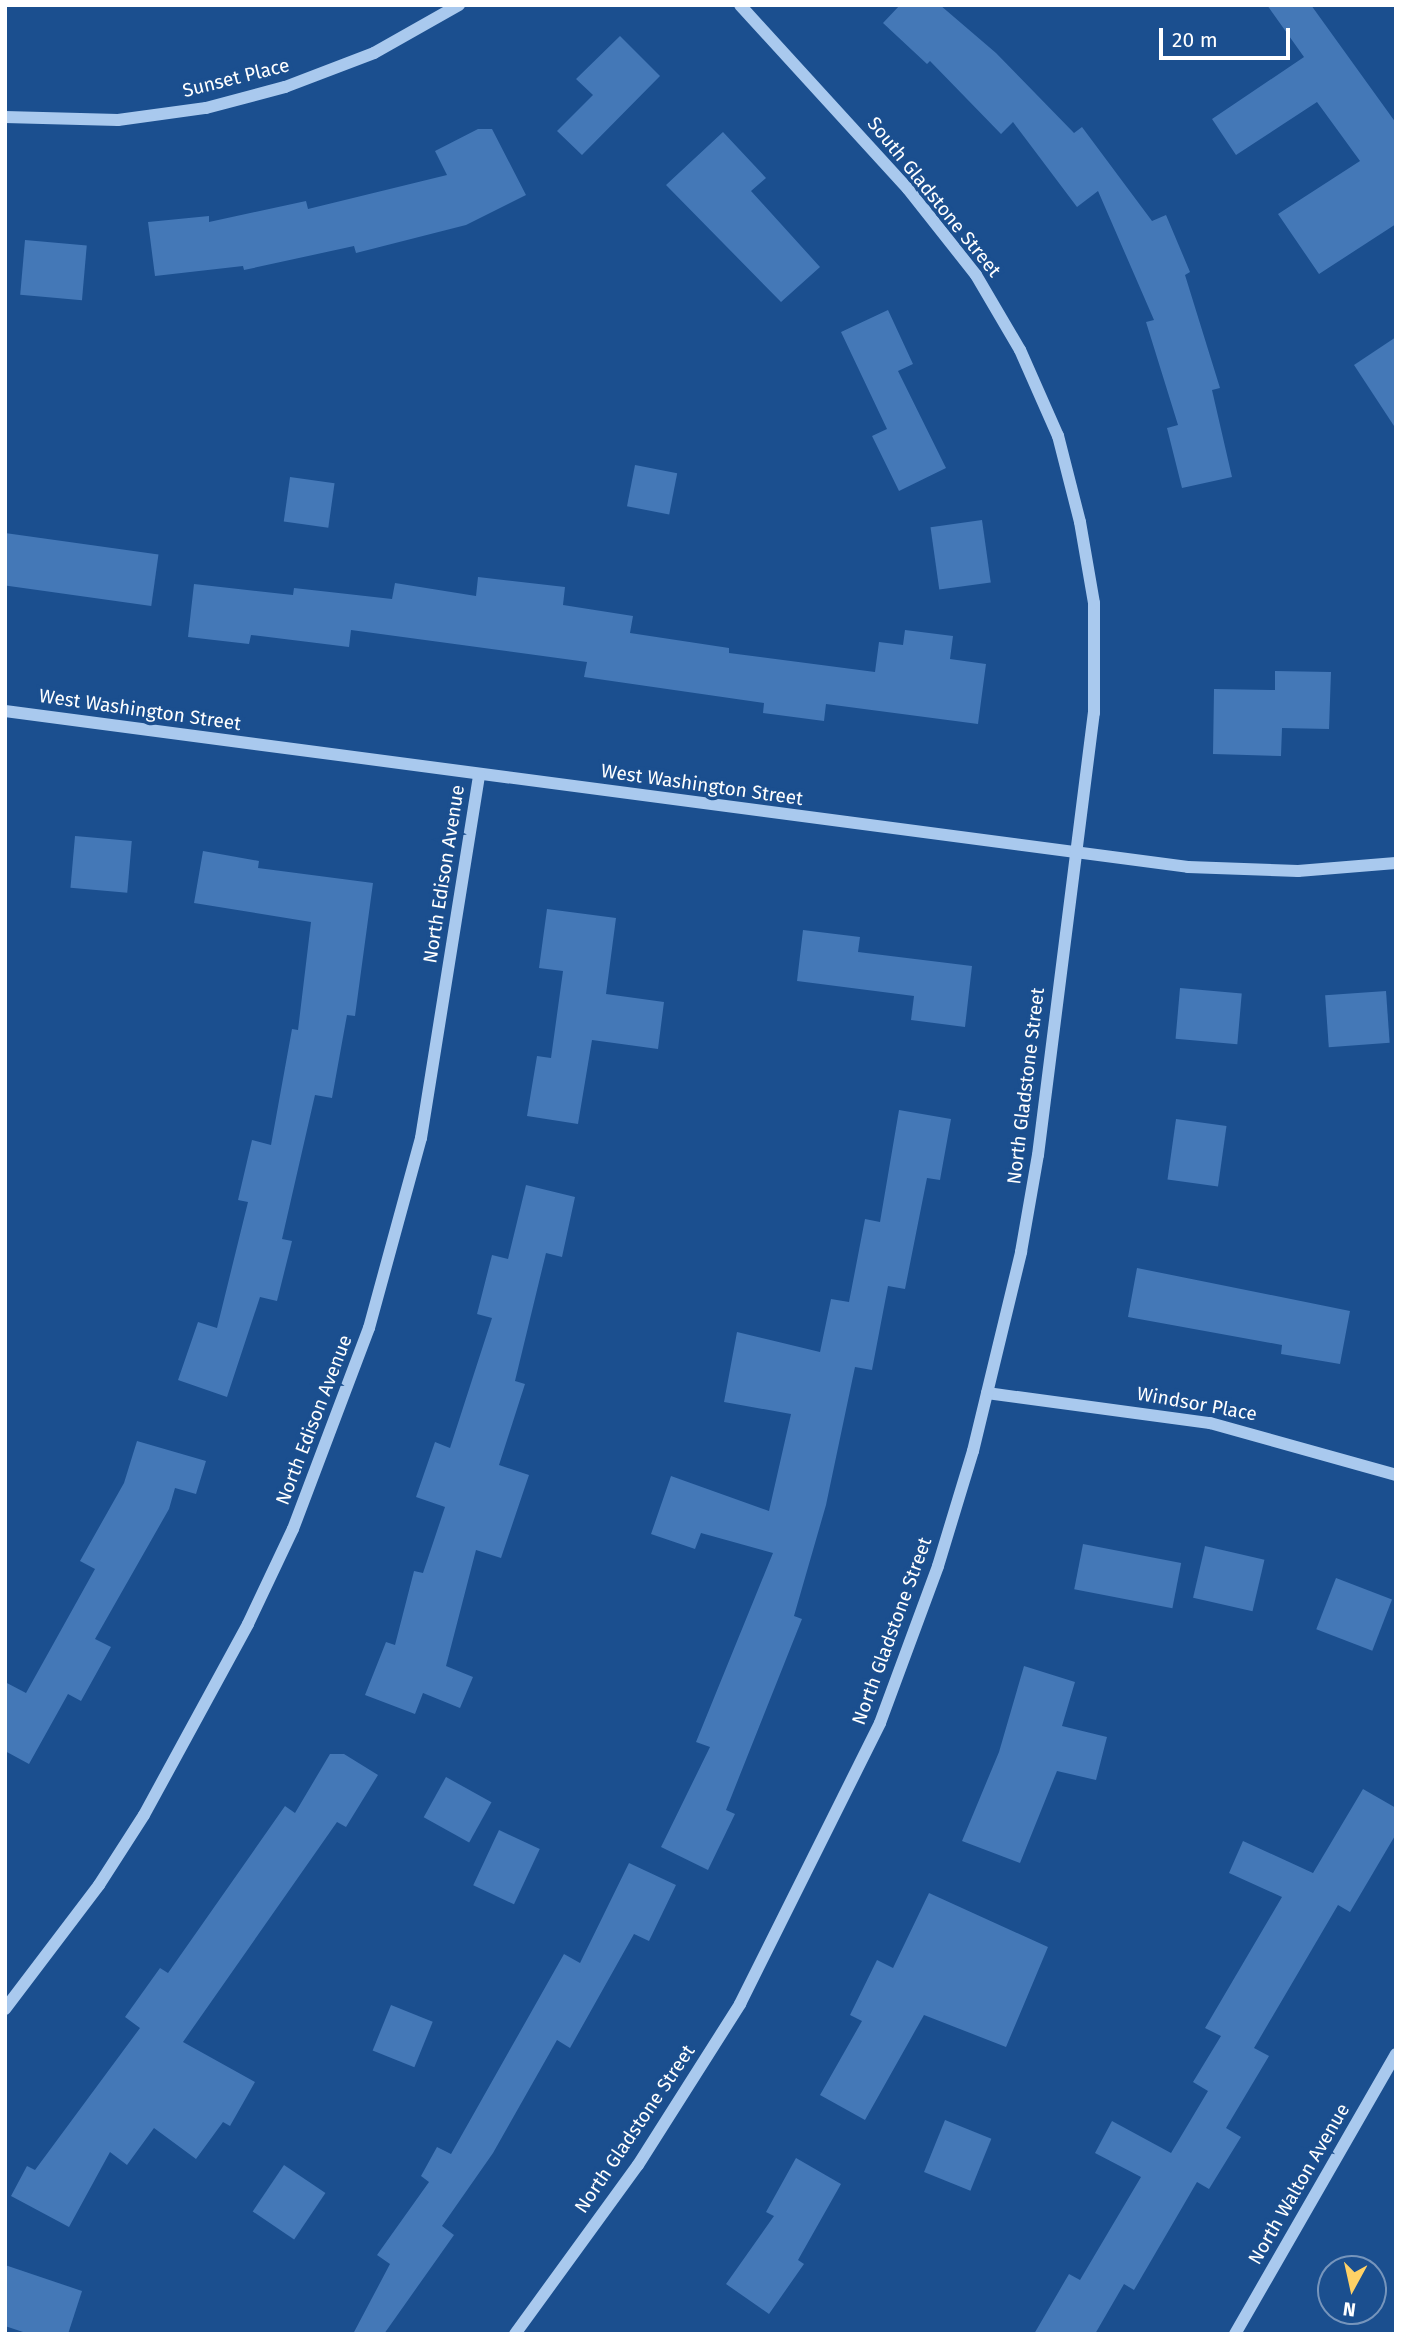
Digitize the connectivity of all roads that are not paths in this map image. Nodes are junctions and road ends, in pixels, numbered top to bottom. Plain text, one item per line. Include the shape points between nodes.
1 (459, 5) edge
2 (740, 5) edge
3 (5, 117) edge
4 (5, 711) edge
5 (478, 775) junction
6 (1074, 853) junction
7 (1396, 863) edge
8 (987, 1393) junction
9 (1396, 1475) edge
10 (5, 2009) edge
11 (1396, 2053) edge
12 (515, 2334) edge
13 (1235, 2334) edge

1 - 3 street, Sunset Place via 374,53 285,87 206,108 118,120
2 - 6 street, South Gladstone Street via 908,189 976,275 1020,350 1058,436 1094,603 1094,713
4 - 5 street, West Washington Street
5 - 6 street, West Washington Street
5 - 10 street, North Edison Avenue via 421,1138 369,1328 293,1529 248,1624 144,1815 99,1885
6 - 7 street, West Washington Street via 1188,867 1298,872
6 - 8 street, North Gladstone Street via 1038,1155 1021,1252
8 - 9 street, Windsor Place via 1210,1423
8 - 12 street, North Gladstone Street via 939,1566 880,1723 842,1804 740,2004 638,2165
11 - 13 street, North Walton Avenue

